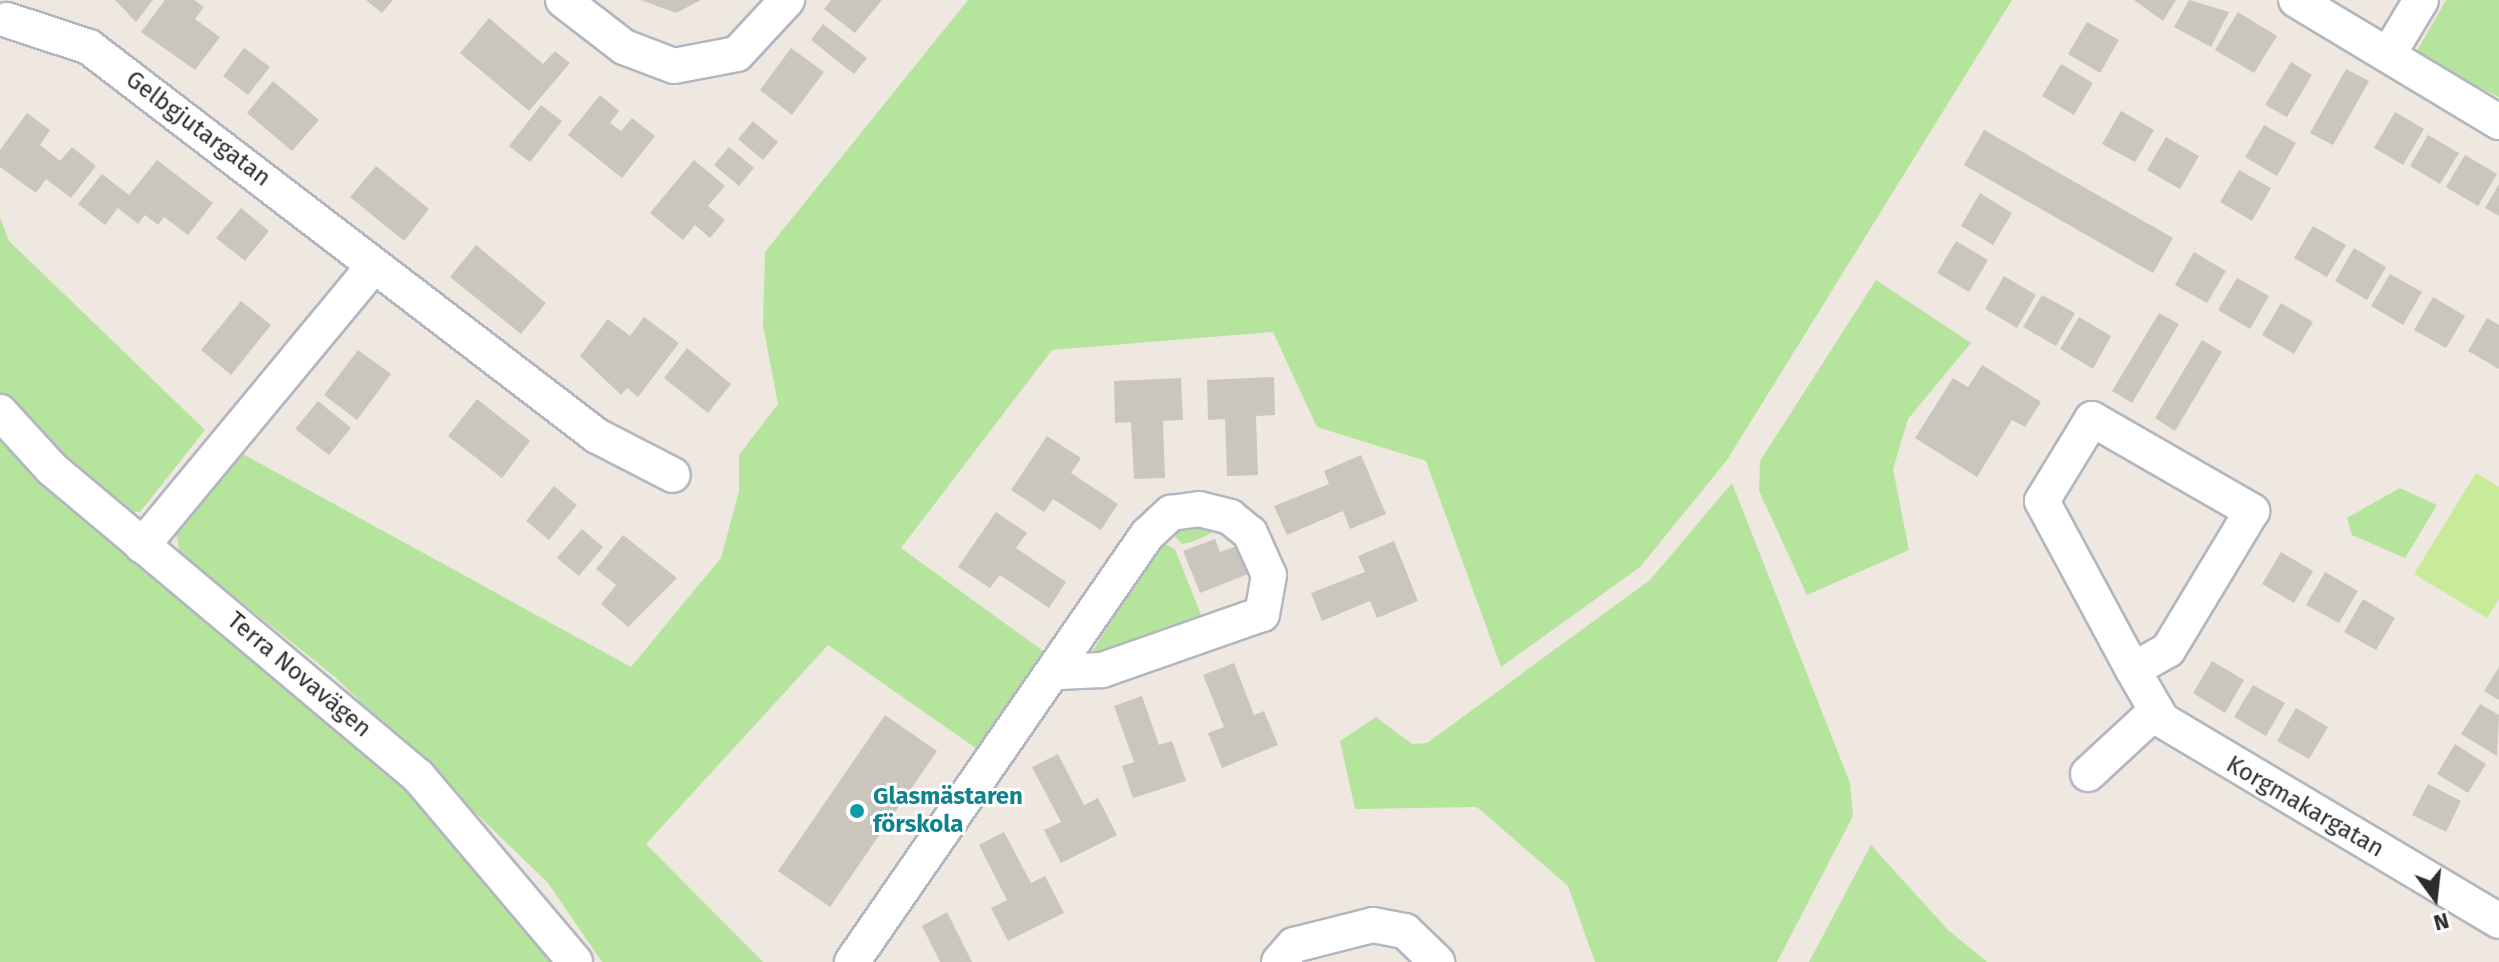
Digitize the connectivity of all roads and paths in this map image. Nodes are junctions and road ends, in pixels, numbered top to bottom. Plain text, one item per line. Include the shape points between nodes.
1 (563, 0) edge
2 (787, 0) edge
3 (2296, 0) edge
4 (2421, 0) edge
5 (7, 20) dead end
6 (2388, 55) junction
7 (2499, 122) edge
8 (373, 267) junction
9 (0, 412) edge
10 (673, 475) dead end
11 (142, 546) junction
12 (2133, 670) junction
13 (1059, 672) junction
14 (2156, 711) junction
15 (2088, 774) dead end
16 (2499, 921) edge
17 (575, 962) edge
18 (852, 962) edge
19 (1279, 962) edge
20 (1437, 962) edge

1 - 2 street via 636,54 674,66 737,54
3 - 6 street
4 - 6 street
5 - 8 street, Gelbgjutargatan via 89,47
6 - 7 street
8 - 10 street, Gelbgjutargatan via 597,436
8 - 11 street
9 - 11 street, Terra Novavägen via 52,469
11 - 17 street, Terra Novavägen via 418,776
12 - 12 street, Korgmakargatan via 2168,650 2252,511 2092,419 2042,501
12 - 14 street, Korgmakargatan
13 - 13 street via 1147,535 1171,513 1199,509 1230,517 1250,533 1269,575 1262,614 1102,670
13 - 18 street
14 - 15 street
14 - 16 street, Korgmakargatan via 2230,764
19 - 20 street via 1294,945 1373,925 1405,931

